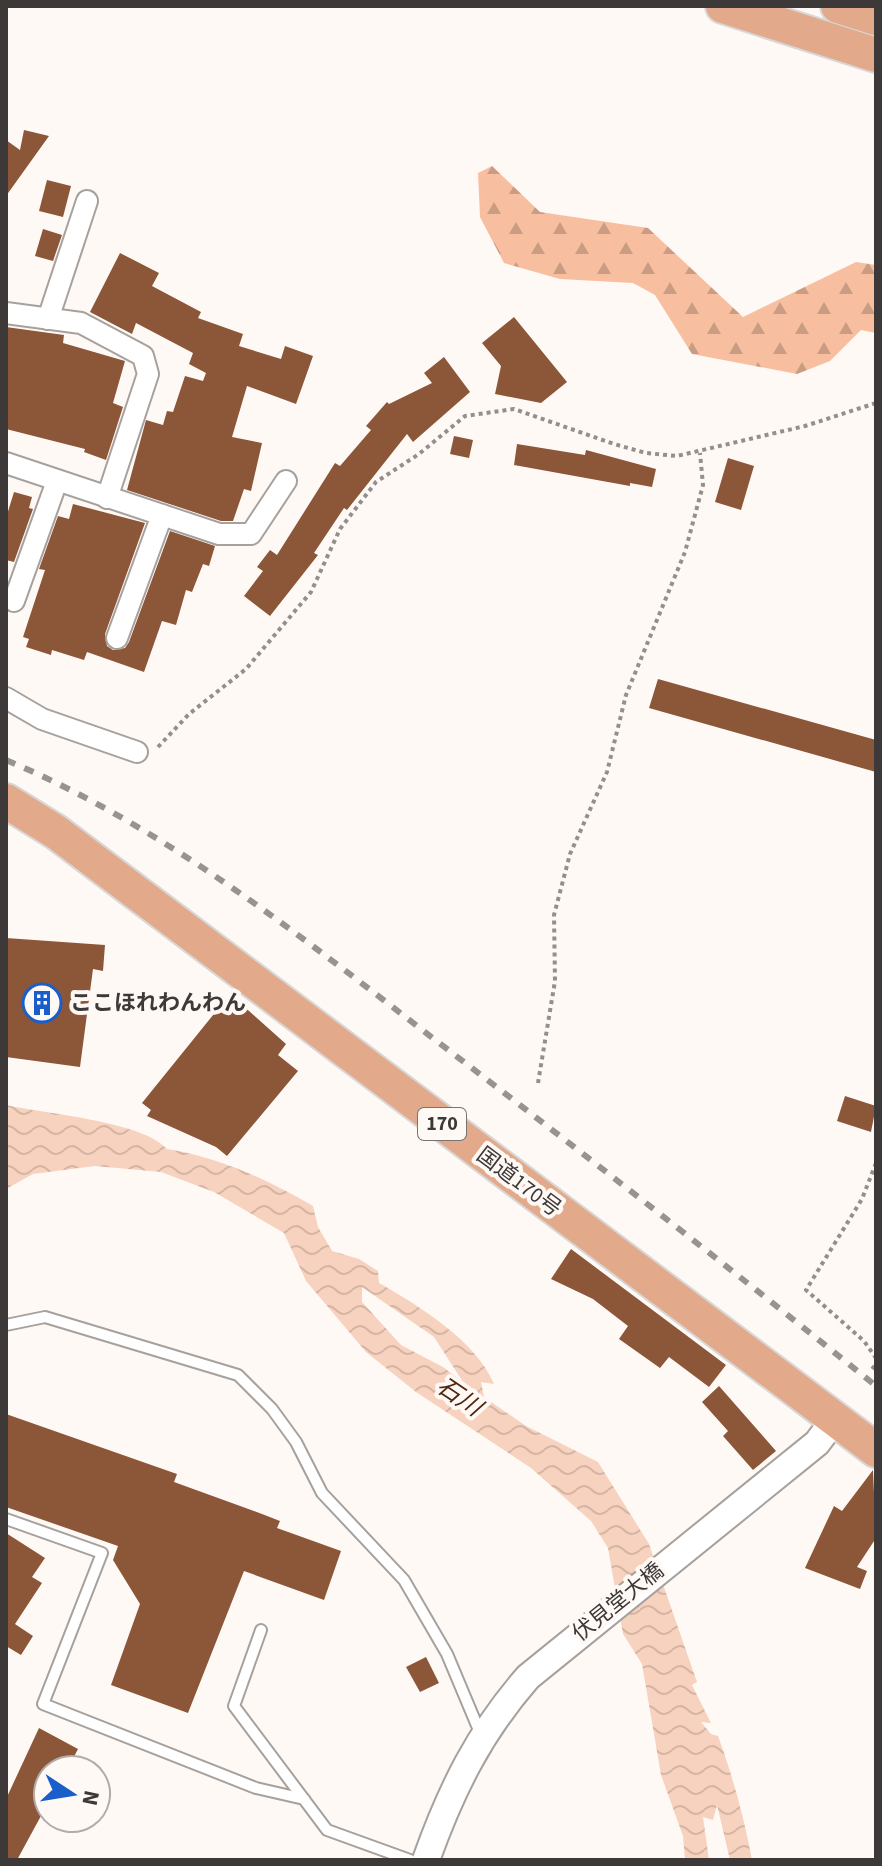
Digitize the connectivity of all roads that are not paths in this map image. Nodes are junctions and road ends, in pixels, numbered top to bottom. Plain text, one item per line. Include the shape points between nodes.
1 (723, 6) edge
2 (838, 6) edge
3 (876, 18) edge
4 (876, 55) edge
5 (87, 201) dead end
6 (6, 313) edge
7 (48, 319) junction
8 (6, 463) edge
9 (57, 481) junction
10 (286, 481) dead end
11 (107, 498) junction
12 (162, 515) junction
13 (14, 601) dead end
14 (117, 638) dead end
15 (6, 698) edge
16 (137, 752) road end
17 (6, 801) edge
18 (6, 1325) edge
19 (835, 1419) junction
20 (876, 1450) edge
21 (6, 1519) edge
22 (261, 1630) dead end
23 (487, 1726) junction
24 (304, 1799) junction
25 (410, 1860) edge
26 (426, 1860) edge

1 - 4 highway
2 - 3 highway
5 - 7 street
6 - 7 street
7 - 11 street via 81,323 143,356 148,374
8 - 9 street
9 - 11 street
9 - 13 street
10 - 12 street via 251,534 219,534
11 - 12 street
12 - 14 street
15 - 16 street via 42,719
17 - 19 highway, 国道170号 / 170 via 68,841
18 - 23 lane via 45,1317 238,1375 296,1442 322,1493 404,1580
19 - 20 highway, 国道170号 / 170
19 - 23 street, 伏見堂大橋 via 817,1443 555,1652
21 - 24 lane via 102,1553 43,1704 256,1788
22 - 24 lane via 234,1706
23 - 26 street, 伏見堂大橋 via 461,1773
24 - 25 lane via 327,1830

